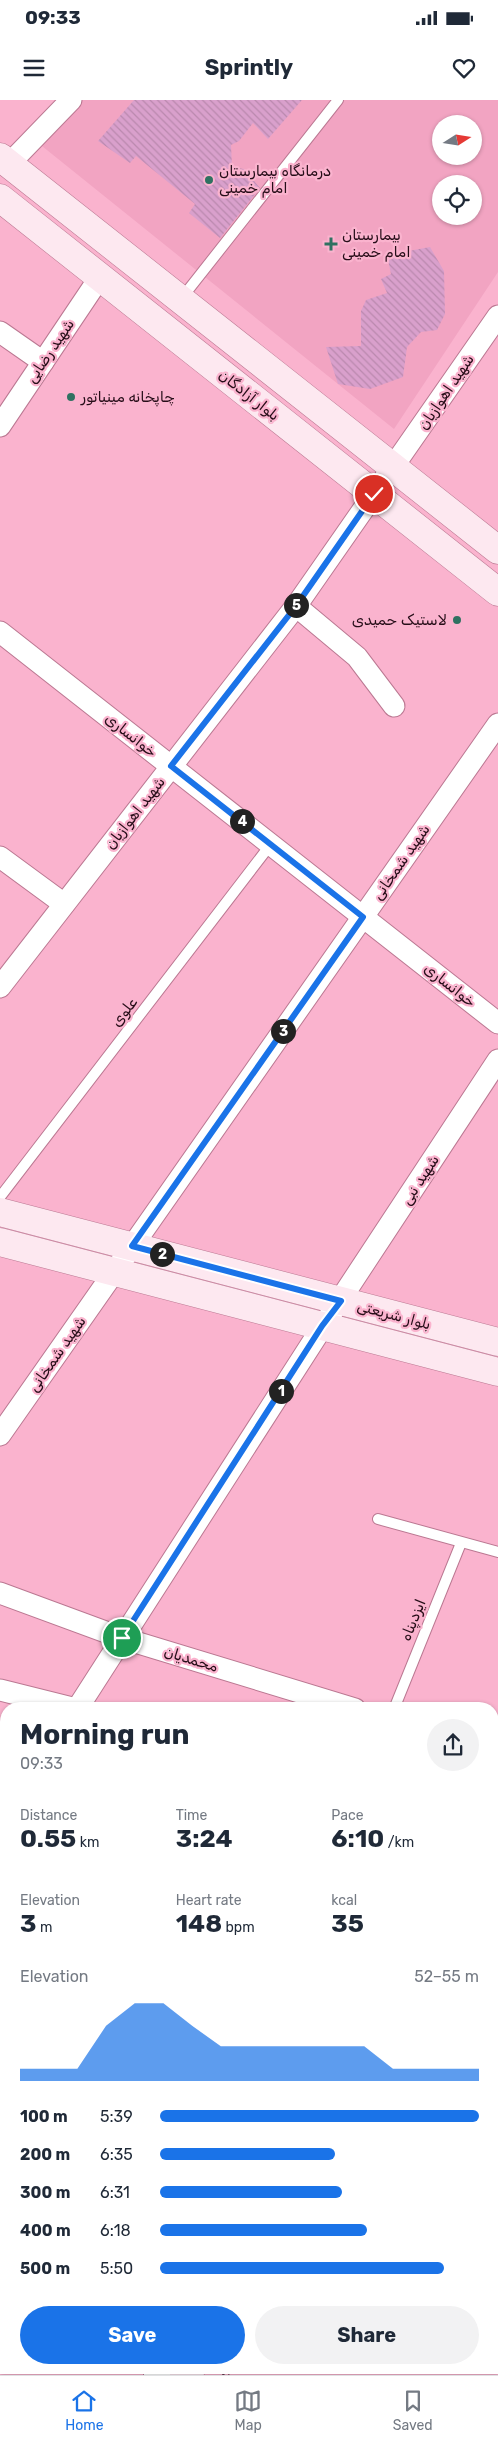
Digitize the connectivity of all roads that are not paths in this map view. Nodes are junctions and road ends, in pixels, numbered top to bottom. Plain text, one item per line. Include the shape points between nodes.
1 (71, 100) edge
2 (338, 100) edge
3 (5, 160) edge
4 (0, 198) edge
5 (100, 277) junction
6 (181, 300) junction
7 (498, 316) edge
8 (0, 332) edge
9 (43, 362) junction
10 (0, 426) edge
11 (394, 468) junction
12 (374, 494) junction
13 (498, 549) edge
14 (498, 592) edge
15 (296, 606) junction
16 (0, 632) edge
17 (394, 706) dead end
18 (498, 724) edge
19 (171, 766) junction
20 (271, 844) junction
21 (0, 857) edge
22 (64, 904) junction
23 (363, 917) junction
24 (0, 987) edge
25 (498, 1023) edge
26 (498, 1060) edge
27 (0, 1197) edge
28 (0, 1212) edge
29 (0, 1242) edge
30 (132, 1246) junction
31 (113, 1272) junction
32 (341, 1301) junction
33 (322, 1326) junction
34 (498, 1342) edge
35 (498, 1372) edge
36 (0, 1436) edge
37 (378, 1520) dead end
38 (461, 1543) junction
39 (498, 1552) edge
40 (0, 1593) edge
41 (122, 1638) junction
42 (0, 1690) edge
43 (49, 1702) edge
44 (81, 1702) edge
45 (332, 1702) edge
46 (397, 1702) edge

1 - 3 street
2 - 6 lane
3 - 6 main road
4 - 5 main road, بلوار آزادگان
5 - 9 street, شهید رضایی
5 - 12 main road, بلوار آزادگان
6 - 11 main road
7 - 11 street, شهید اهوازیان
8 - 9 street
9 - 10 street, شهید رضایی
11 - 12 street, شهید اهوازیان
11 - 13 main road
12 - 14 main road, بلوار آزادگان
12 - 15 street, شهید اهوازیان
15 - 17 street via 357,657
15 - 19 street, شهید اهوازیان
16 - 19 street, خوانساری
18 - 23 street, شهید شمخانی
19 - 20 street, خوانساری
19 - 22 street, شهید اهوازیان
20 - 23 street, خوانساری
20 - 27 lane, علوی
21 - 22 street
22 - 24 street, شهید اهوازیان
23 - 25 street, خوانساری
23 - 30 street, شهید شمخانی
26 - 32 street, شهید نبی
28 - 30 main road, بلوار شریعتی
29 - 31 main road, بلوار شریعتی
30 - 31 street, شهید شمخانی
30 - 32 main road, بلوار شریعتی
31 - 33 main road, بلوار شریعتی
31 - 36 street, شهید شمخانی
32 - 33 street, شهید نبی
32 - 34 main road, بلوار شریعتی
33 - 35 main road, بلوار شریعتی
33 - 41 street
37 - 38 lane
38 - 39 lane
38 - 46 lane, ایزدپناه
40 - 41 street, محمدیان
41 - 44 street
41 - 45 street, محمدیان
42 - 43 street

